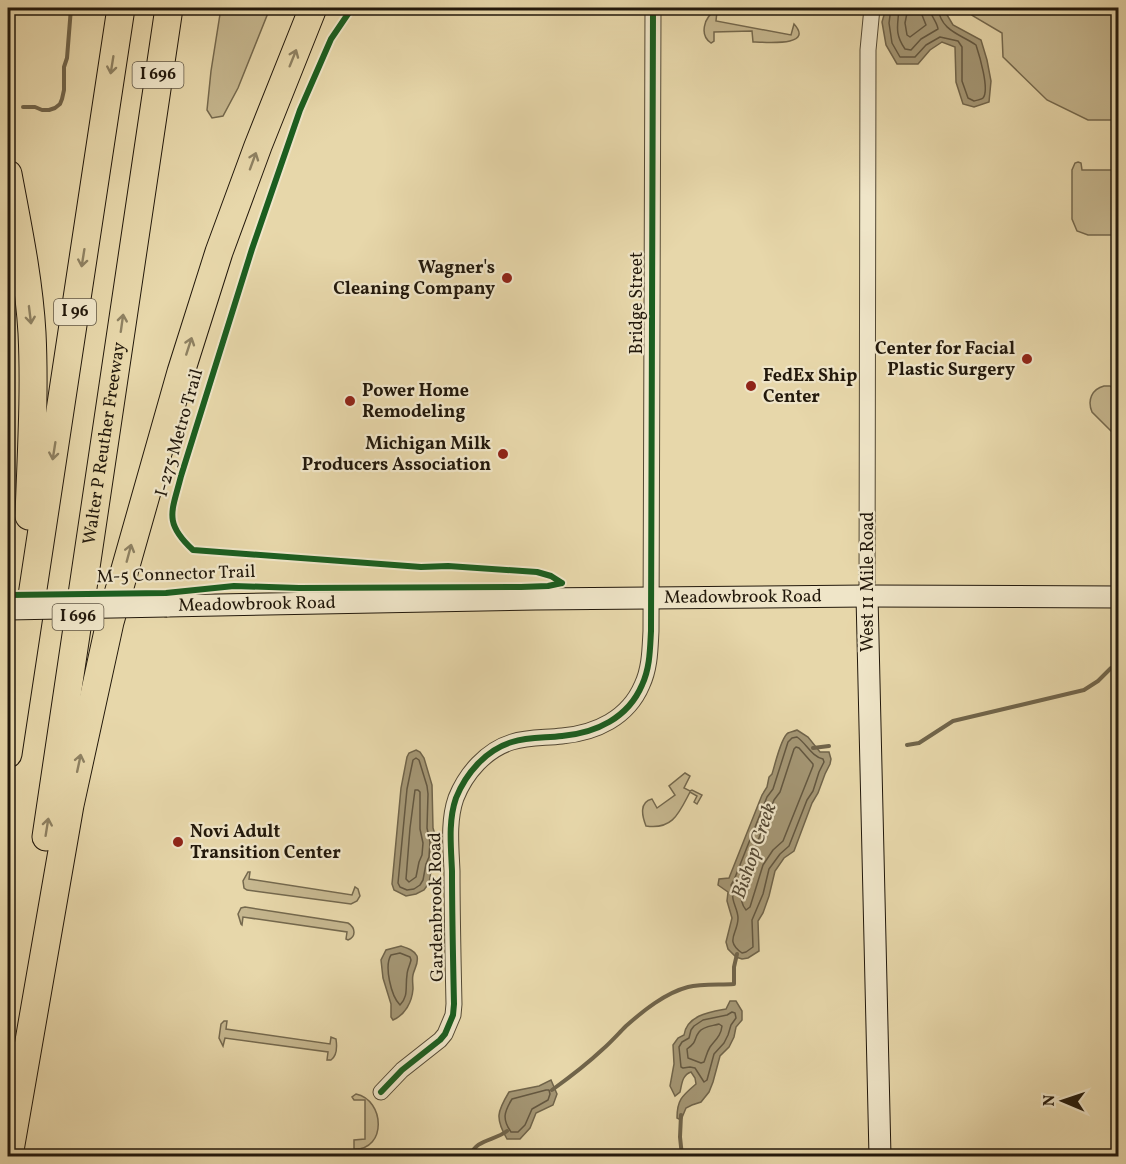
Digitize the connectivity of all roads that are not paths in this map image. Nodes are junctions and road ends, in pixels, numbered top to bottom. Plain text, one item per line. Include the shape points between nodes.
1 (121, 8) edge
2 (169, 8) edge
3 (313, 8) edge
4 (653, 8) edge
5 (872, 8) edge
6 (8, 174) edge
7 (867, 596) junction
8 (1119, 597) edge
9 (651, 598) junction
10 (18, 613) edge
11 (8, 754) edge
12 (381, 1092) dead end
13 (8, 1093) edge
14 (9, 1156) edge
15 (880, 1156) edge

1 -> 10 highway, I 96
13 -> 2 highway, Walter P Reuther Freeway / I 696
14 -> 3 highway via 70,805 110,622 219,252
4 - 9 street, Bridge Street
5 - 7 street, West 11 Mile Road via 868,50
6 -> 10 highway via 32,332 27,560
7 - 8 street, Meadowbrook Road
7 - 9 street, Meadowbrook Road
7 - 15 street, West 11 Mile Road
9 - 10 street, Meadowbrook Road, bridge via 166,606
9 - 12 street, Gardenbrook Road via 648,665 642,686 619,716 585,733 524,739 501,746 481,760 463,783 452,814 453,1015 440,1040
10 - 11 highway, I 96

